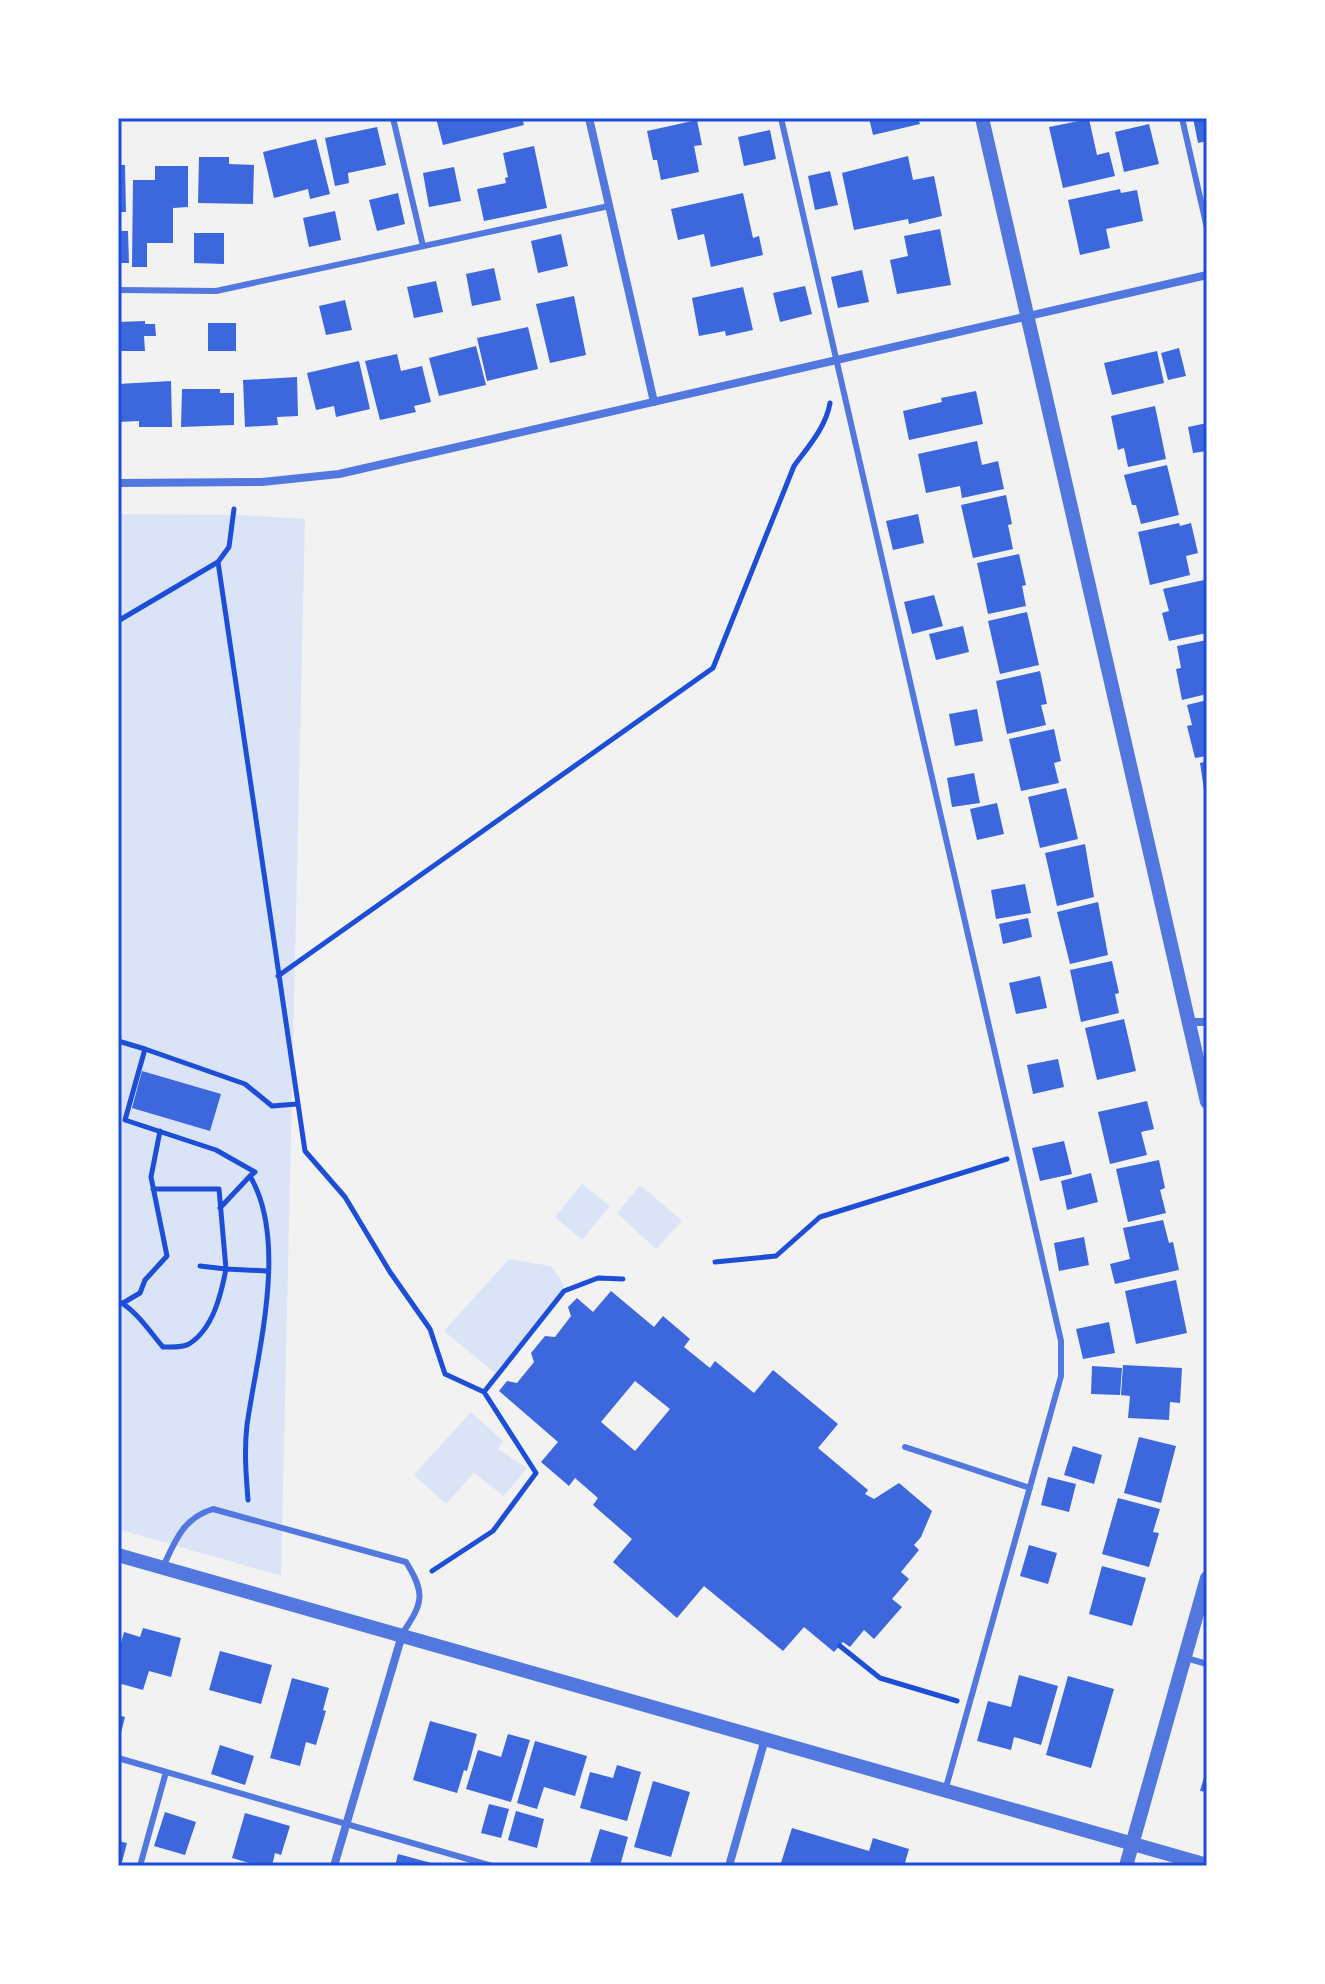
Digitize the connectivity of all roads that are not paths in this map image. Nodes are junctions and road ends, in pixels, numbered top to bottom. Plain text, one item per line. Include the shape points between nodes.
1 (393, 118) edge
2 (589, 118) edge
3 (781, 118) edge
4 (982, 118) edge
5 (1182, 118) edge
6 (609, 206) junction
7 (1207, 228) edge
8 (423, 246) junction
9 (1207, 275) edge
10 (118, 290) edge
11 (1028, 315) junction
12 (836, 361) junction
13 (654, 402) junction
14 (118, 483) edge
15 (1189, 1022) junction
16 (1207, 1022) edge
17 (1207, 1102) edge
18 (905, 1447) dead end
19 (1030, 1488) junction
20 (118, 1555) edge
21 (163, 1567) junction
22 (1207, 1578) edge
23 (402, 1634) junction
24 (1186, 1658) junction
25 (1207, 1664) edge
26 (765, 1739) junction
27 (118, 1758) edge
28 (166, 1772) junction
29 (945, 1791) junction
30 (346, 1825) junction
31 (1132, 1845) junction
32 (1207, 1865) edge
33 (140, 1866) edge
34 (334, 1866) edge
35 (492, 1866) edge
36 (729, 1866) edge
37 (1126, 1866) edge

1 - 8 lane
2 - 6 street
3 - 12 lane
4 - 11 street
5 - 7 lane
6 - 8 lane
6 - 13 street
8 - 10 lane via 216,291
9 - 11 street
11 - 12 street
11 - 15 street
12 - 13 street
12 - 19 lane via 1058,1325 1061,1376
13 - 14 street via 314,478
15 - 16 street
15 - 17 street
18 - 19 lane
19 - 29 lane
20 - 21 street
21 - 23 street
21 - 23 lane via 185,1524 213,1509 406,1562 420,1584 418,1611
22 - 24 street
23 - 26 street
23 - 30 street
24 - 25 lane
24 - 31 street
26 - 29 street
26 - 36 street
27 - 28 lane
28 - 30 lane
28 - 33 lane
29 - 31 street
30 - 34 street
30 - 35 lane
31 - 32 street
31 - 37 street

